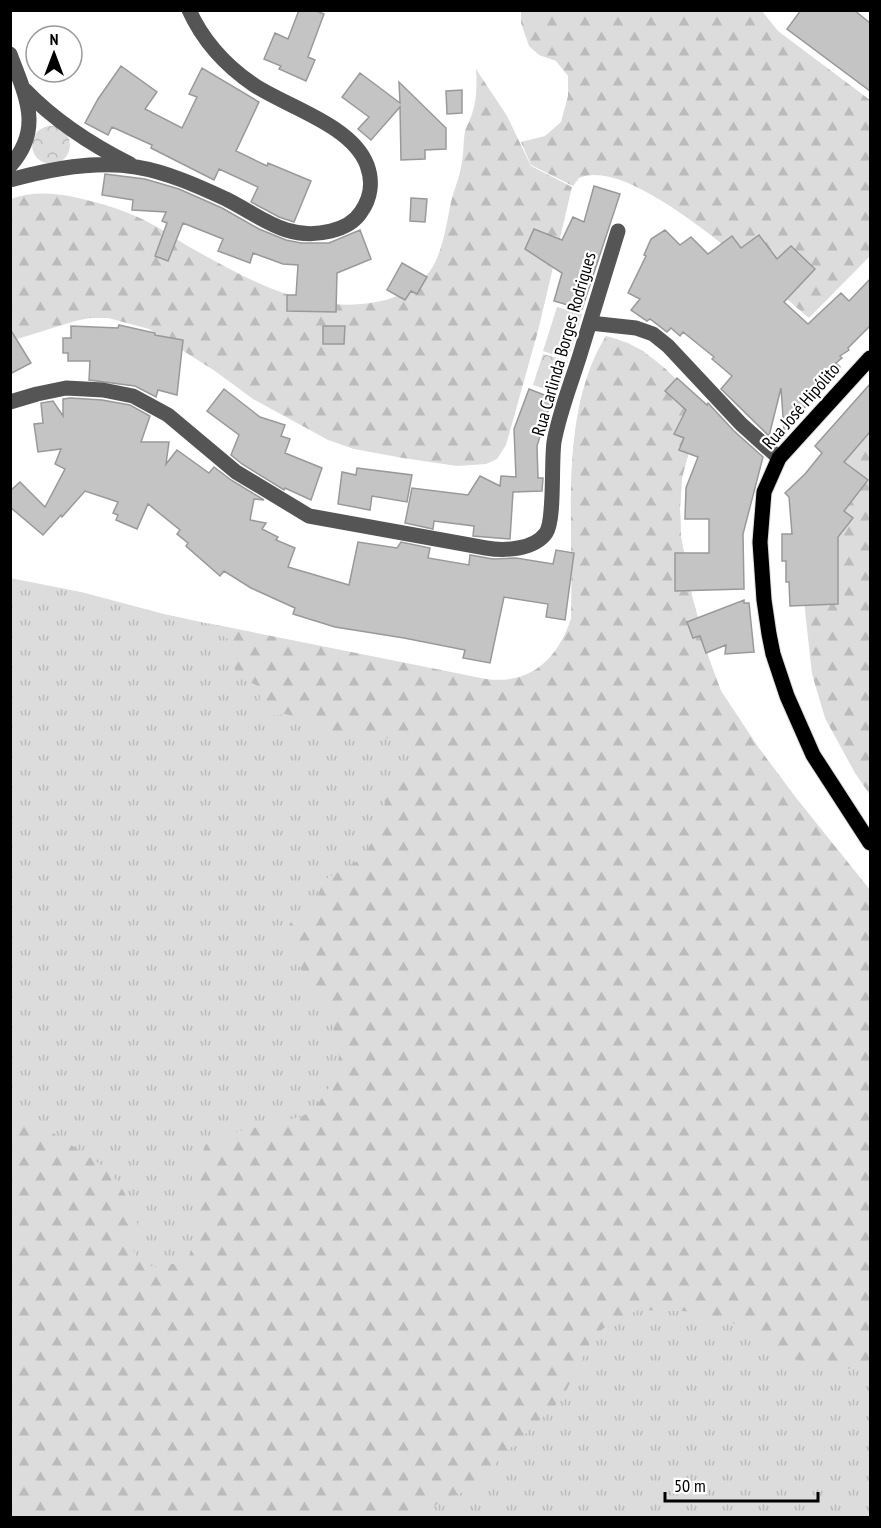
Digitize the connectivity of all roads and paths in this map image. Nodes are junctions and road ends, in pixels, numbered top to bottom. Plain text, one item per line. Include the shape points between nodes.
1 (189, 10) edge
2 (10, 54) edge
3 (23, 86) junction
4 (10, 166) edge
5 (135, 166) junction
6 (10, 180) edge
7 (618, 231) dead end
8 (597, 324) junction
9 (870, 358) edge
10 (10, 402) edge
11 (779, 458) junction
12 (870, 843) edge

1 - 5 street via 209,45 240,75 356,147 370,174 368,199 357,218 343,227 318,233 290,231 272,226 228,200
2 - 3 street
3 - 4 street via 29,109 28,134 21,153
3 - 5 street via 48,112 84,139
5 - 6 street via 87,165
7 - 8 street, Rua Carlinda Borges Rodrigues
8 - 10 street, Rua Carlinda Borges Rodrigues via 556,434 548,530 538,540 511,550 309,516 237,472 168,415 133,396 66,388
8 - 11 street via 653,334
9 - 11 main road, Rua José Hipólito
11 - 12 main road, Rua José Hipólito via 764,492 761,520 764,600 773,654 813,755

